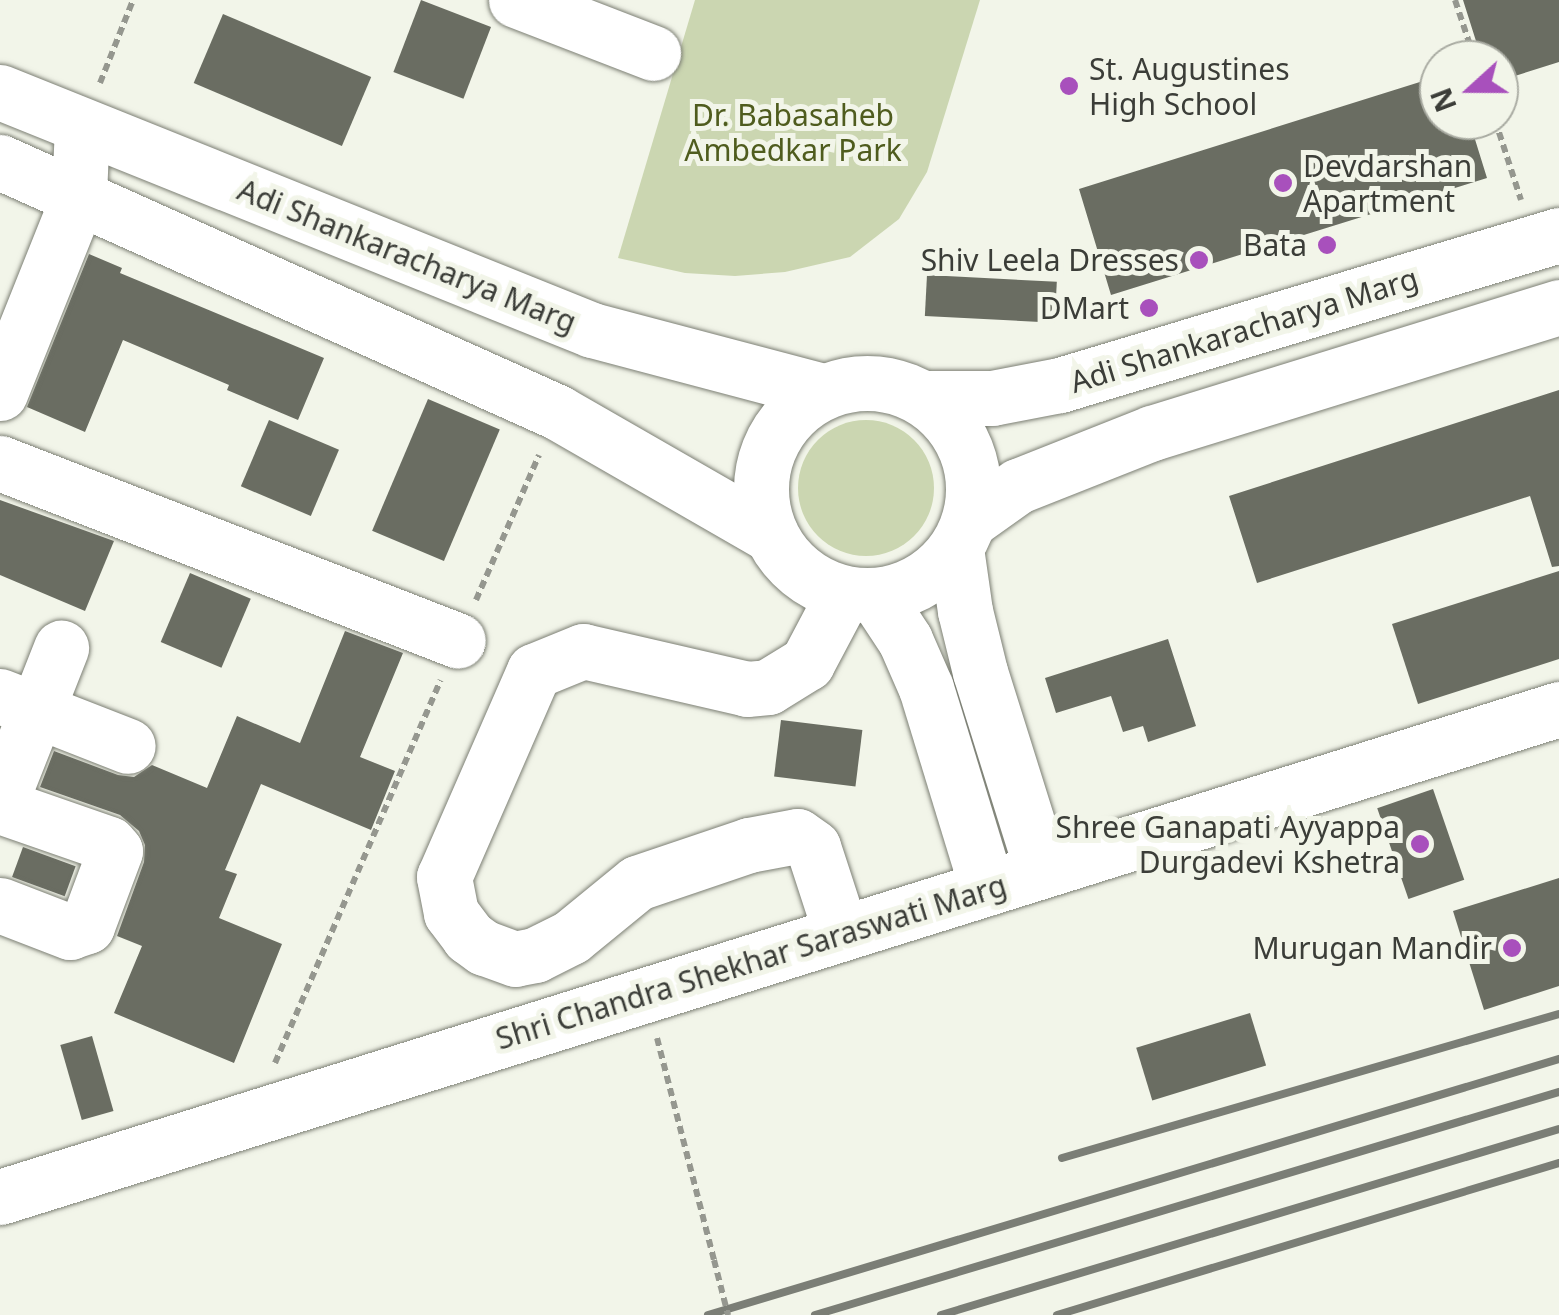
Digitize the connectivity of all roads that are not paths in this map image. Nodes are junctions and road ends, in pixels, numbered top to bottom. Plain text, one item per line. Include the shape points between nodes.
1 (516, 0) edge
2 (654, 54) dead end
3 (0, 92) edge
4 (82, 126) junction
5 (0, 162) edge
6 (79, 195) junction
7 (1559, 235) edge
8 (1559, 307) edge
9 (823, 391) junction
10 (0, 394) edge
11 (924, 398) junction
12 (0, 463) edge
13 (963, 534) junction
14 (771, 535) junction
15 (860, 594) junction
16 (458, 641) road end
17 (61, 648) dead end
18 (18, 703) edge
19 (1559, 709) edge
20 (128, 746) dead end
21 (0, 805) edge
22 (1042, 870) junction
23 (987, 888) junction
24 (0, 905) edge
25 (841, 933) junction
26 (0, 1197) edge

1 - 2 street
3 - 4 street, Adi Shankaracharya Marg
4 - 6 street
4 - 9 street, Adi Shankaracharya Marg via 592,330
5 - 6 street
6 - 10 street
6 - 14 street via 558,412
7 - 11 street, Adi Shankaracharya Marg via 1060,385 992,398
8 - 13 street via 1152,433 1018,486
9 - 11 street via 857,382 892,384
9 - 14 street via 794,410 773,438 762,470
11 - 13 street via 950,421 968,453 974,488
12 - 16 street
13 - 15 street via 935,572 908,588
13 - 22 street via 976,657
14 - 15 street via 815,582
15 - 23 street via 904,640 926,688
15 - 25 street via 807,663 768,687 747,689 584,651 534,672 444,877 451,912 469,937 515,959 571,938 637,882 797,836 813,847
17 - 18 street
18 - 20 street
18 - 21 street
19 - 22 street, Shri Chandra Shekhar Saraswati Marg
21 - 24 street via 115,851 86,926 70,932
22 - 23 street, Shri Chandra Shekhar Saraswati Marg
23 - 25 street, Shri Chandra Shekhar Saraswati Marg
25 - 26 street, Shri Chandra Shekhar Saraswati Marg

